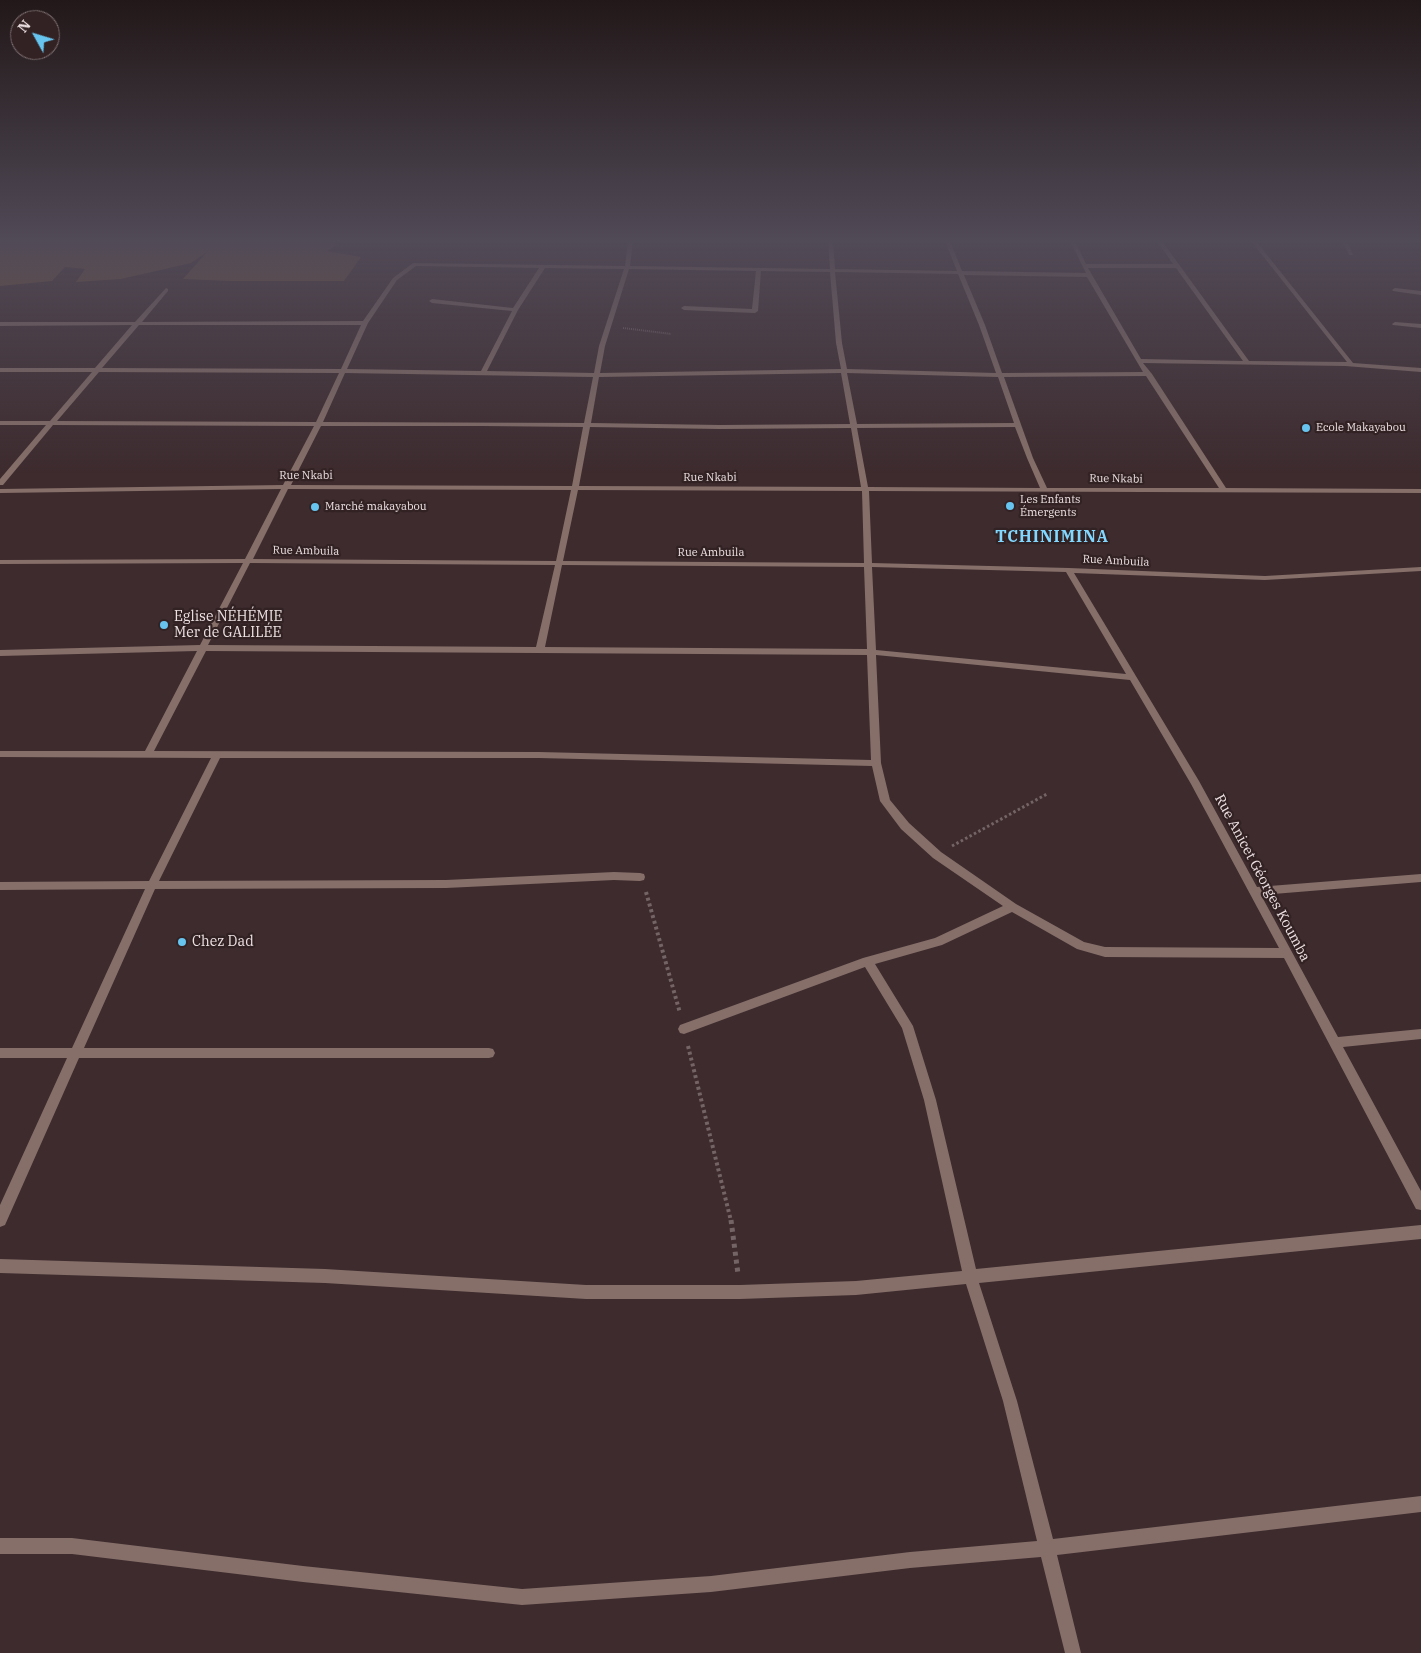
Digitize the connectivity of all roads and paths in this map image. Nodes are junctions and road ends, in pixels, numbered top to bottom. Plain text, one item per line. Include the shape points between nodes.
1 (141, 318) edge
2 (368, 318) edge
3 (510, 318) edge
4 (611, 318) edge
5 (837, 318) edge
6 (979, 318) edge
7 (1114, 318) edge
8 (1214, 318) edge
9 (1315, 318) edge
10 (365, 323) junction
11 (0, 324) edge
12 (136, 324) junction
13 (1395, 324) dead end
14 (608, 326) junction
15 (1421, 326) edge
16 (671, 334) dead end
17 (1140, 361) junction
18 (1246, 362) junction
19 (1352, 365) junction
20 (96, 369) junction
21 (0, 370) edge
22 (1421, 370) edge
23 (344, 371) junction
24 (845, 371) junction
25 (483, 373) junction
26 (1149, 374) junction
27 (596, 375) junction
28 (1001, 375) junction
29 (0, 423) edge
30 (50, 424) junction
31 (319, 424) junction
32 (586, 425) junction
33 (1018, 425) junction
34 (855, 426) junction
35 (0, 483) edge
36 (286, 487) junction
37 (575, 489) junction
38 (865, 489) junction
39 (1044, 490) junction
40 (0, 491) edge
41 (1224, 491) junction
42 (1421, 491) edge
43 (248, 561) junction
44 (0, 562) edge
45 (559, 564) junction
46 (869, 565) junction
47 (1421, 569) edge
48 (1070, 570) junction
49 (201, 648) junction
50 (540, 650) junction
51 (872, 652) junction
52 (0, 653) edge
53 (1134, 677) junction
54 (0, 754) edge
55 (148, 754) junction
56 (217, 755) junction
57 (876, 763) junction
58 (1047, 794) dead end
59 (936, 855) junction
60 (640, 877) joint
61 (1421, 878) edge
62 (0, 886) edge
63 (151, 887) junction
64 (1254, 891) junction
65 (1012, 907) junction
66 (1287, 953) junction
67 (867, 960) junction
68 (684, 1029) junction
69 (1421, 1034) edge
70 (1334, 1043) junction
71 (0, 1053) edge
72 (76, 1053) junction
73 (489, 1053) dead end
74 (1421, 1204) edge
75 (0, 1220) edge
76 (1421, 1232) edge
77 (0, 1266) edge
78 (971, 1278) junction
79 (740, 1292) junction
80 (1421, 1504) edge
81 (0, 1546) edge
82 (1047, 1548) junction
83 (1073, 1653) edge

1 - 12 street
2 - 10 street
3 - 25 street
4 - 14 street
5 - 24 street
6 - 28 street
7 - 17 street
8 - 18 street
9 - 19 street
10 - 12 street
10 - 23 street
11 - 12 street
12 - 20 street
13 - 15 street
14 - 16 path
14 - 27 street
17 - 18 street
17 - 26 street
18 - 19 street
19 - 22 street
20 - 21 street
20 - 23 street
20 - 30 street
23 - 25 street
23 - 31 street
24 - 27 street
24 - 28 street
24 - 34 street
25 - 27 street
26 - 28 street
26 - 41 street
27 - 32 street
28 - 33 street
29 - 30 street
30 - 31 street
30 - 35 street
31 - 32 street
31 - 36 street
32 - 34 street
32 - 37 street
33 - 34 street
33 - 39 street
34 - 38 street
36 - 37 street, Rue Nkabi
36 - 40 street, Rue Nkabi
36 - 43 street
37 - 38 street, Rue Nkabi
37 - 45 street
38 - 39 street, Rue Nkabi
38 - 46 street
39 - 41 street, Rue Nkabi
41 - 42 street, Rue Nkabi
43 - 44 street, Rue Ambuila
43 - 45 street, Rue Ambuila
43 - 49 street
45 - 46 street, Rue Ambuila
45 - 50 street
46 - 48 street, Rue Ambuila
46 - 51 street
47 - 48 street, Rue Ambuila via 1265,578
48 - 53 street, Rue Anicet Géorges Koumba
49 - 50 street
49 - 52 street
49 - 55 street
50 - 51 street
51 - 53 street
51 - 57 street
53 - 64 street, Rue Anicet Géorges Koumba
54 - 55 street
55 - 56 street
56 - 57 street via 539,755
56 - 63 street
57 - 59 street via 885,801 905,826
58 - 59 path
59 - 65 street
60 - 63 street via 446,884
60 - 68 path
61 - 64 street
62 - 63 street
63 - 72 street
64 - 66 street, Rue Anicet Géorges Koumba
65 - 66 street via 1080,946 1106,952
65 - 67 street via 938,942
66 - 70 street, Rue Anicet Géorges Koumba
67 - 68 street
67 - 78 street via 907,1026 930,1100
68 - 79 path via 731,1220
69 - 70 street
70 - 74 street, Rue Anicet Géorges Koumba
71 - 72 street
72 - 73 street
72 - 75 street
76 - 78 street
77 - 79 street via 325,1276 586,1292
78 - 79 street via 856,1288
78 - 82 street via 1010,1401
80 - 82 street
81 - 82 street via 72,1546 522,1597 711,1584 910,1560
82 - 83 street

